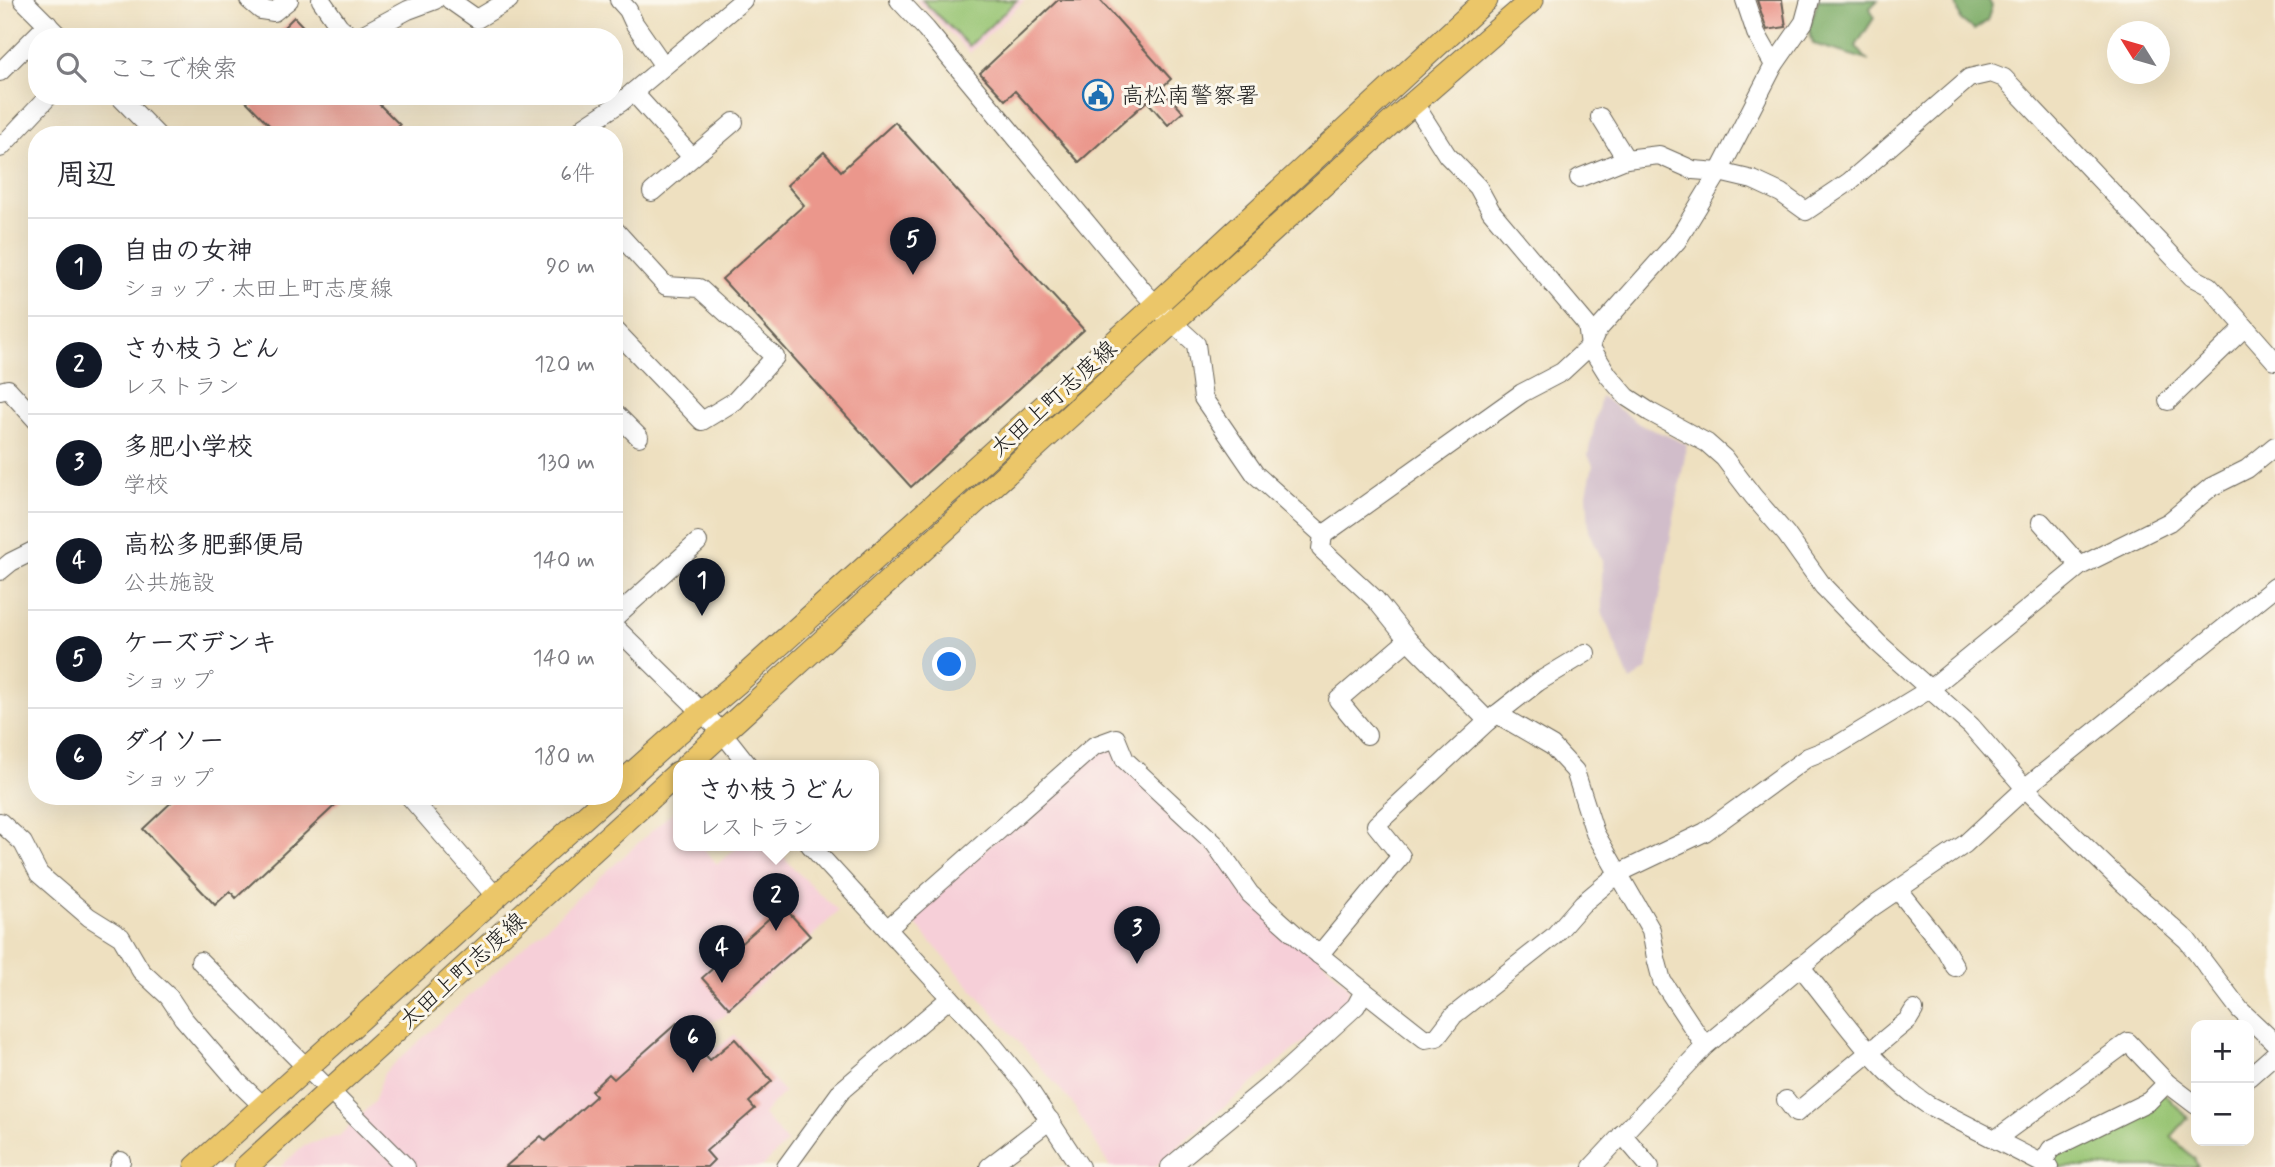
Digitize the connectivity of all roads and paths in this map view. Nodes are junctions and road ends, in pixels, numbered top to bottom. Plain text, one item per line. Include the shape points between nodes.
1 (23, 0) edge
2 (249, 0) edge
3 (289, 0) edge
4 (321, 0) edge
5 (435, 0) edge
6 (450, 0) edge
7 (509, 0) edge
8 (618, 0) edge
9 (743, 0) edge
10 (899, 0) edge
11 (1486, 0) edge
12 (1532, 0) edge
13 (1745, 0) edge
14 (1810, 0) edge
15 (52, 28) edge
16 (341, 28) edge
17 (375, 28) edge
18 (28, 50) edge
19 (1774, 65) junction
20 (664, 66) junction
21 (0, 72) edge
22 (633, 92) junction
23 (623, 99) edge
24 (1375, 100) junction
25 (1414, 103) junction
26 (41, 105) edge
27 (128, 105) edge
28 (615, 105) edge
29 (1600, 117) dead end
30 (1393, 121) junction
31 (733, 122) dead end
32 (148, 126) edge
33 (585, 126) edge
34 (0, 148) edge
35 (692, 157) junction
36 (1626, 159) junction
37 (1719, 172) junction
38 (1580, 178) dead end
39 (652, 192) dead end
40 (623, 239) edge
41 (1156, 305) junction
42 (1172, 322) junction
43 (2245, 327) junction
44 (623, 338) edge
45 (1590, 346) junction
46 (2275, 361) edge
47 (0, 391) edge
48 (2168, 401) dead end
49 (28, 411) edge
50 (623, 421) edge
51 (639, 437) dead end
52 (2275, 446) edge
53 (2041, 522) dead end
54 (1323, 535) junction
55 (698, 542) dead end
56 (28, 553) edge
57 (2080, 566) junction
58 (0, 571) edge
59 (2275, 587) edge
60 (623, 610) edge
61 (623, 635) edge
62 (1408, 640) junction
63 (1586, 653) dead end
64 (1930, 689) junction
65 (701, 713) junction
66 (1493, 718) junction
67 (722, 732) junction
68 (1367, 735) dead end
69 (692, 760) edge
70 (744, 760) edge
71 (673, 778) edge
72 (623, 782) edge
73 (2025, 788) junction
74 (417, 805) edge
75 (598, 805) edge
76 (0, 822) edge
77 (816, 851) edge
78 (1619, 873) junction
79 (1898, 890) junction
80 (497, 898) junction
81 (887, 929) junction
82 (1319, 955) junction
83 (200, 961) dead end
84 (1800, 966) junction
85 (1955, 967) dead end
86 (1364, 992) junction
87 (950, 998) junction
88 (1914, 1010) dead end
89 (2275, 1043) edge
90 (1704, 1046) junction
91 (1870, 1051) junction
92 (2275, 1054) edge
93 (307, 1067) junction
94 (2254, 1073) edge
95 (2167, 1083) junction
96 (330, 1090) junction
97 (1786, 1100) dead end
98 (2191, 1101) edge
99 (263, 1105) junction
100 (1051, 1120) junction
101 (1622, 1135) junction
102 (1996, 1139) junction
103 (2046, 1164) edge
104 (195, 1167) edge
105 (246, 1167) edge
106 (406, 1167) edge
107 (786, 1167) edge
108 (989, 1167) edge
109 (1080, 1167) edge
110 (1170, 1167) edge
111 (1592, 1167) edge
112 (1650, 1167) edge

1 - 15 street
2 - 3 street via 261,10 274,12
4 - 16 street
5 - 17 street
6 - 7 street via 477,19
8 - 20 street
9 - 20 street
10 - 41 street
11 - 24 main road, 太田上町志度線
12 - 25 main road, 太田上町志度線
13 - 19 street
14 - 19 street via 1804,22
18 - 21 street
19 - 37 street
20 - 22 street
22 - 23 street
22 - 35 street
24 - 30 main road
24 - 41 main road, 太田上町志度線
25 - 30 main road, 太田上町志度線
25 - 45 street via 1447,155 1478,187 1491,211 1587,325
26 - 34 street
27 - 32 street
28 - 33 street
29 - 36 street
30 - 42 main road, 太田上町志度線
31 - 35 street
35 - 39 street
36 - 37 street via 1659,155 1693,170
36 - 38 street
37 - 43 street via 1753,180 1806,211 1849,182 1969,78 1991,73 2004,78
37 - 45 street via 1677,241 1596,332
40 - 44 street via 666,286 699,288 775,357 735,401 702,421
41 - 42 street
41 - 65 main road, 太田上町志度線
42 - 54 street via 1196,344 1203,398 1255,474
42 - 67 main road, 太田上町志度線
43 - 46 street
43 - 48 street
45 - 54 street via 1562,373 1522,393
45 - 64 street via 1627,397 1707,443 1724,458 1823,586
47 - 49 street via 8,389
50 - 51 street
52 - 57 street via 2248,469 2211,487 2169,522
53 - 57 street
54 - 62 street via 1321,549 1375,599
55 - 60 street
56 - 58 street
57 - 64 street
59 - 73 street
61 - 65 street
62 - 66 street
62 - 68 street via 1338,700
63 - 66 street via 1538,682
64 - 73 street via 1971,726
64 - 78 street via 1836,746 1808,757 1705,832
65 - 67 street
65 - 72 main road, 太田上町志度線
66 - 78 street via 1552,746 1575,771 1595,833
66 - 82 street via 1376,825 1401,856
67 - 69 main road, 太田上町志度線
67 - 70 street
71 - 96 main road, 太田上町志度線
73 - 79 street via 1965,844
73 - 89 street via 2187,940 2240,1010
74 - 80 street
75 - 80 main road, 太田上町志度線
76 - 99 street via 23,843 39,874 89,917 121,937 141,971
77 - 81 street
78 - 86 street via 1554,936 1454,1015 1437,1037 1426,1039
78 - 90 street via 1651,930 1662,981
79 - 84 street
79 - 85 street
80 - 93 main road, 太田上町志度線
81 - 82 street via 1094,746 1116,738 1125,760 1215,844 1251,894
81 - 87 street
82 - 86 street
83 - 93 street
84 - 90 street
84 - 91 street
86 - 110 street via 1356,1006 1272,1083
87 - 100 street
87 - 107 street via 842,1090
88 - 91 street
90 - 101 street
91 - 97 street via 1796,1113
91 - 102 street via 1927,1105
92 - 94 street
93 - 96 street
93 - 99 main road, 太田上町志度線
95 - 98 street
95 - 102 street via 2128,1042
95 - 103 street via 2149,1101 2051,1149
96 - 105 main road, 太田上町志度線
96 - 106 street
99 - 104 main road, 太田上町志度線
100 - 108 street
100 - 109 street
101 - 111 street
101 - 112 street
102 - 103 street

